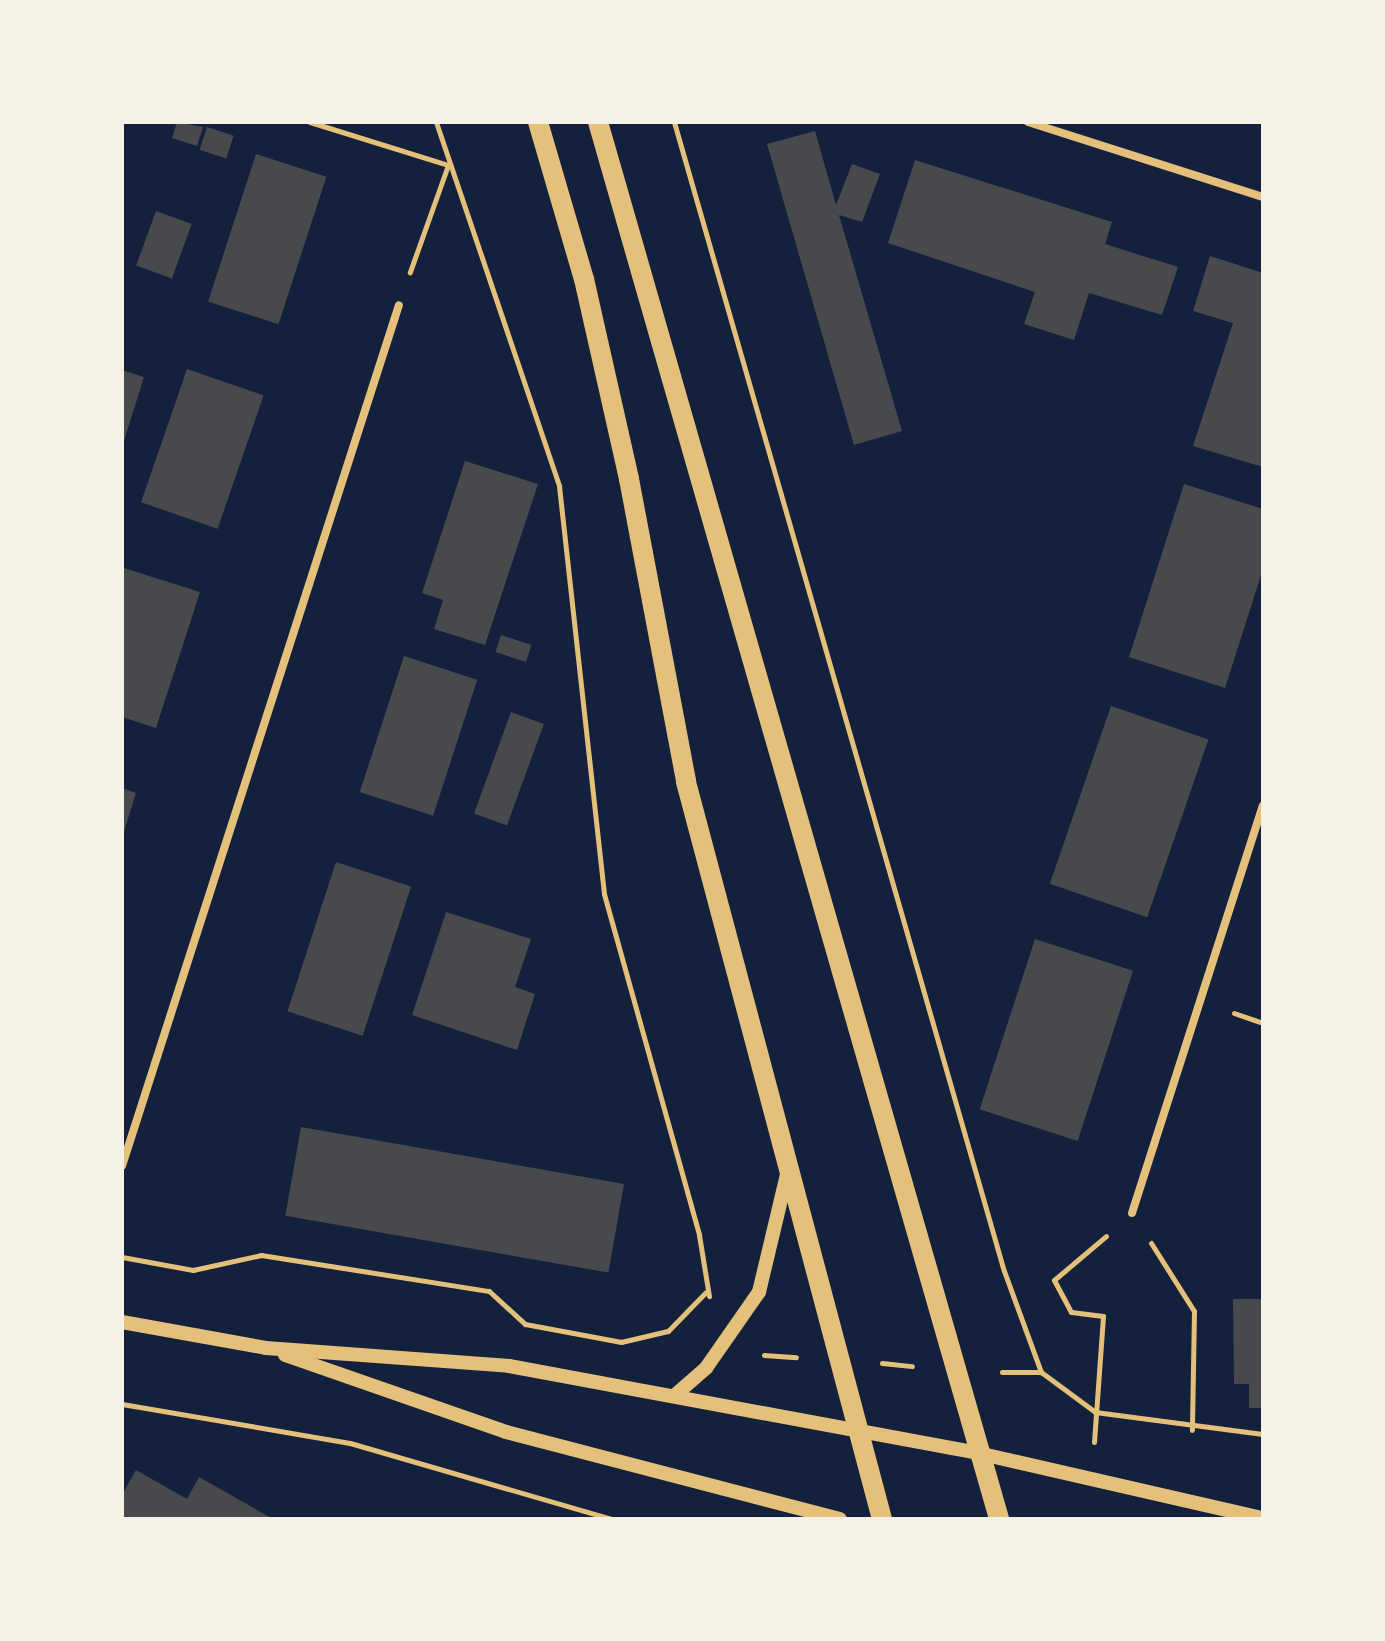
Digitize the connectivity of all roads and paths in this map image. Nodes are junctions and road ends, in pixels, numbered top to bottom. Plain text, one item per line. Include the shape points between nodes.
1 (310, 122) edge
2 (436, 122) edge
3 (538, 122) edge
4 (598, 122) edge
5 (674, 122) edge
6 (1028, 122) edge
7 (448, 165) junction
8 (1263, 197) edge
9 (399, 305) joint
10 (1263, 806) edge
11 (122, 1166) edge
12 (789, 1170) junction
13 (1132, 1213) junction
14 (122, 1257) edge
15 (706, 1292) junction
16 (122, 1322) edge
17 (738, 1327) junction
18 (266, 1348) junction
19 (843, 1360) junction
20 (961, 1371) junction
21 (1041, 1372) junction
22 (674, 1396) junction
23 (122, 1404) edge
24 (1095, 1412) junction
25 (1192, 1430) junction
26 (860, 1431) junction
27 (1263, 1434) edge
28 (982, 1454) junction
29 (1257, 1517) edge
30 (612, 1519) edge
31 (840, 1519) edge
32 (882, 1519) edge
33 (999, 1519) edge

1 - 7 path
2 - 7 path
3 - 12 main road via 619,433 686,782
4 - 20 main road
5 - 21 path via 1004,1271
6 - 8 street
7 - 9 path
7 - 15 path via 559,486 604,894 699,1235
9 - 11 street
10 - 13 street
12 - 17 street via 759,1292
12 - 19 main road
13 - 24 path via 1054,1280 1071,1312 1103,1316
13 - 25 path via 1194,1311
14 - 15 path via 193,1270 261,1255 489,1291 525,1324 621,1342 668,1331
15 - 17 path
16 - 18 street
17 - 19 path via 764,1355
17 - 22 street
18 - 22 street via 509,1366
18 - 31 street via 506,1432
19 - 20 path
19 - 26 main road
20 - 21 path
20 - 28 main road
21 - 24 path
22 - 26 street
23 - 30 path via 350,1443
24 - 25 path
25 - 27 path
26 - 28 street
26 - 32 main road
28 - 29 street
28 - 33 main road

